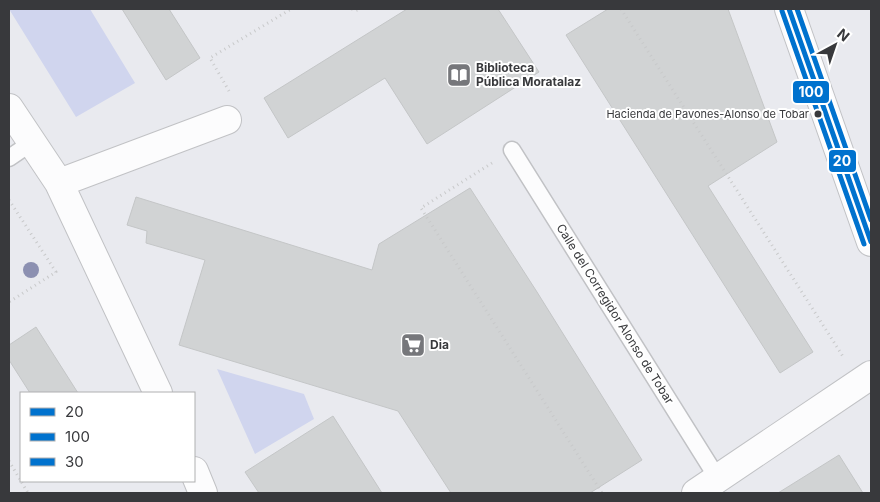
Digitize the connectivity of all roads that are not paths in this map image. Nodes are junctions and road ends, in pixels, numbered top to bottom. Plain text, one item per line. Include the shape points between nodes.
1 (789, 9) edge
2 (9, 108) edge
3 (227, 120) road end
4 (31, 143) junction
5 (512, 150) road end
6 (9, 158) edge
7 (58, 182) junction
8 (871, 242) edge
9 (871, 375) edge
10 (158, 392) edge
11 (195, 473) edge
12 (707, 486) edge
13 (203, 493) edge

1 - 8 street
2 - 4 street
3 - 7 street
4 - 6 lane
4 - 7 street
5 - 12 lane, Calle del Corregidor Alonso de Tobar
7 - 10 street
9 - 12 street, Calle del Corregidor Alonso de Tobar
11 - 13 street

